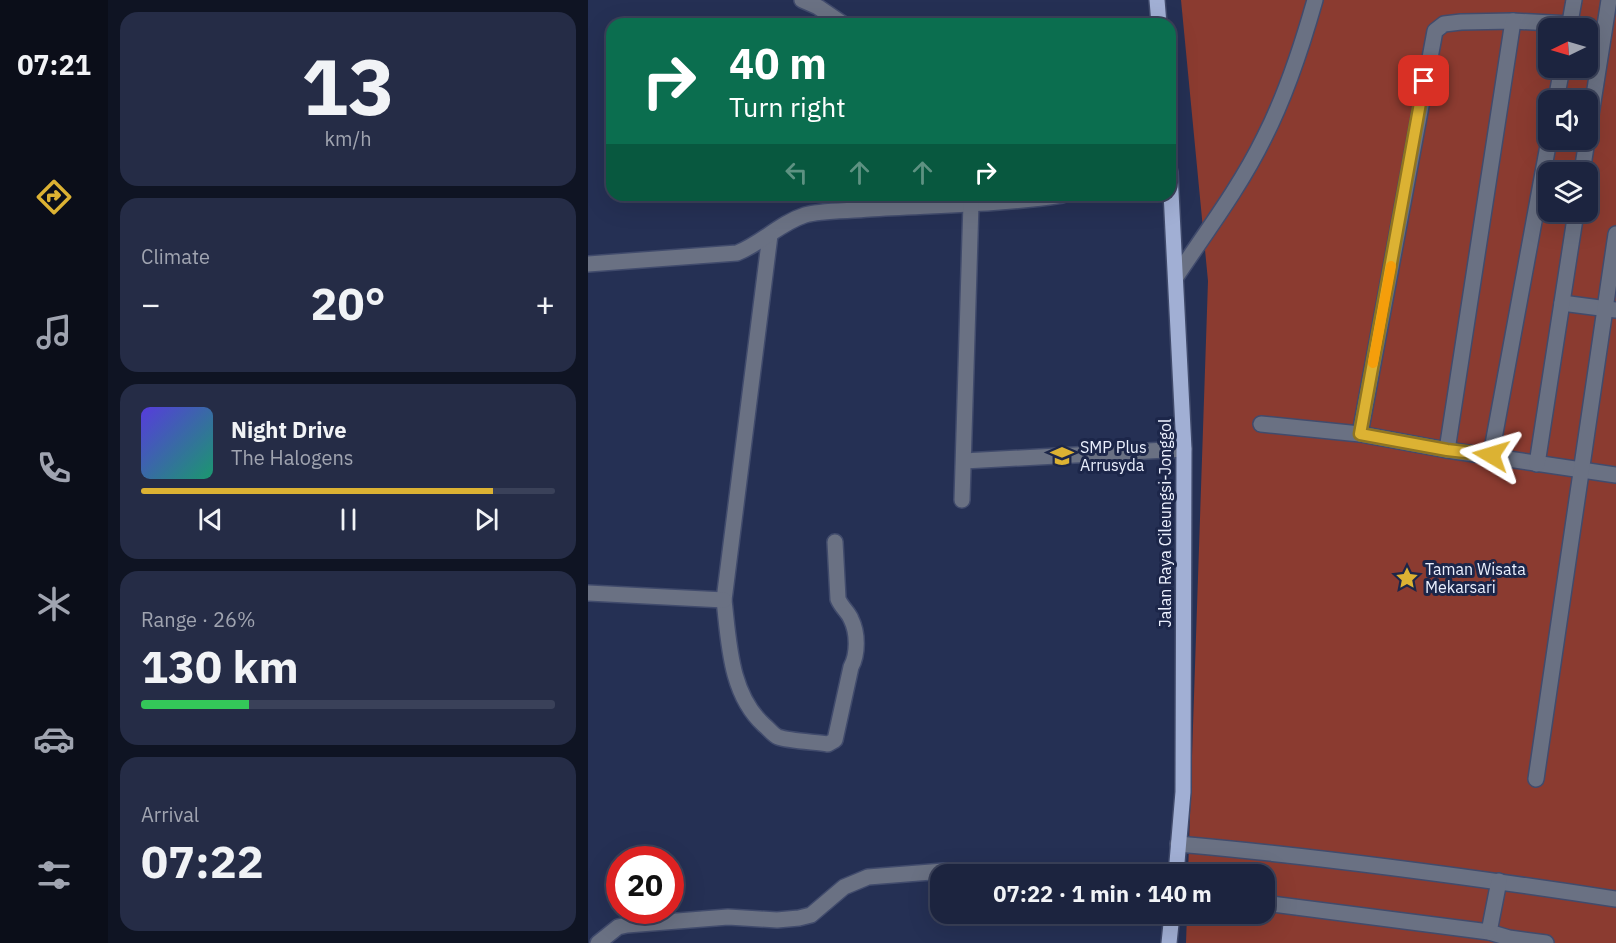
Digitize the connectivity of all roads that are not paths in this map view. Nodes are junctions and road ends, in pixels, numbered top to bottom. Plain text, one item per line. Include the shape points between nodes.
1 (802, 0) edge
2 (1157, 0) edge
3 (1315, 0) edge
4 (1574, 0) edge
5 (1609, 0) edge
6 (834, 18) edge
7 (1158, 18) edge
8 (1571, 18) edge
9 (1513, 21) junction
10 (1538, 23) edge
11 (1547, 150) edge
12 (1584, 162) edge
13 (847, 201) edge
14 (1023, 201) edge
15 (1171, 201) edge
16 (971, 204) junction
17 (846, 211) junction
18 (1574, 222) edge
19 (1616, 234) edge
20 (770, 235) junction
21 (588, 264) edge
22 (1176, 277) junction
23 (1562, 303) junction
24 (1611, 309) edge
25 (1261, 424) dead end
26 (1360, 434) junction
27 (1184, 449) junction
28 (1447, 450) junction
29 (1491, 455) junction
30 (964, 461) junction
31 (1537, 464) junction
32 (1581, 470) junction
33 (1616, 475) edge
34 (962, 500) dead end
35 (835, 542) dead end
36 (588, 593) edge
37 (724, 600) junction
38 (1536, 779) dead end
39 (1178, 844) junction
40 (1177, 864) edge
41 (930, 872) edge
42 (1498, 881) junction
43 (1616, 899) edge
44 (1275, 904) edge
45 (1171, 924) edge
46 (1489, 932) junction
47 (598, 943) edge
48 (1169, 943) edge
49 (1546, 943) edge

1 - 6 street
2 - 7 main road
3 - 22 street via 1293,69 1264,137
4 - 8 street
5 - 12 street
9 - 10 street
9 - 26 street via 1444,24 1434,31
9 - 28 street
11 - 29 street
13 - 17 street
14 - 16 street
15 - 22 main road, Jalan Raya Cileungsi-Jonggol
16 - 17 street
16 - 30 street
17 - 20 street via 807,214
18 - 23 street
19 - 24 street
20 - 21 street via 727,255
20 - 37 street
22 - 27 main road, Jalan Raya Cileungsi-Jonggol
23 - 24 street
23 - 31 street
24 - 32 street
25 - 26 street
26 - 28 street
27 - 30 street
27 - 39 main road, Jalan Raya Cileungsi-Jonggol via 1183,792
28 - 29 street
29 - 31 street
30 - 34 street
31 - 32 street
32 - 33 street
32 - 38 street
35 - 37 street via 838,599 855,629 855,658 835,740 828,744 777,737 757,718 739,686
36 - 37 street
39 - 40 main road, Jalan Raya Cileungsi-Jonggol
39 - 42 street
41 - 47 street via 868,877 844,887 811,915 799,918 728,917 627,925 618,927
42 - 43 street
42 - 46 street
44 - 46 street
45 - 48 main road
46 - 49 street

